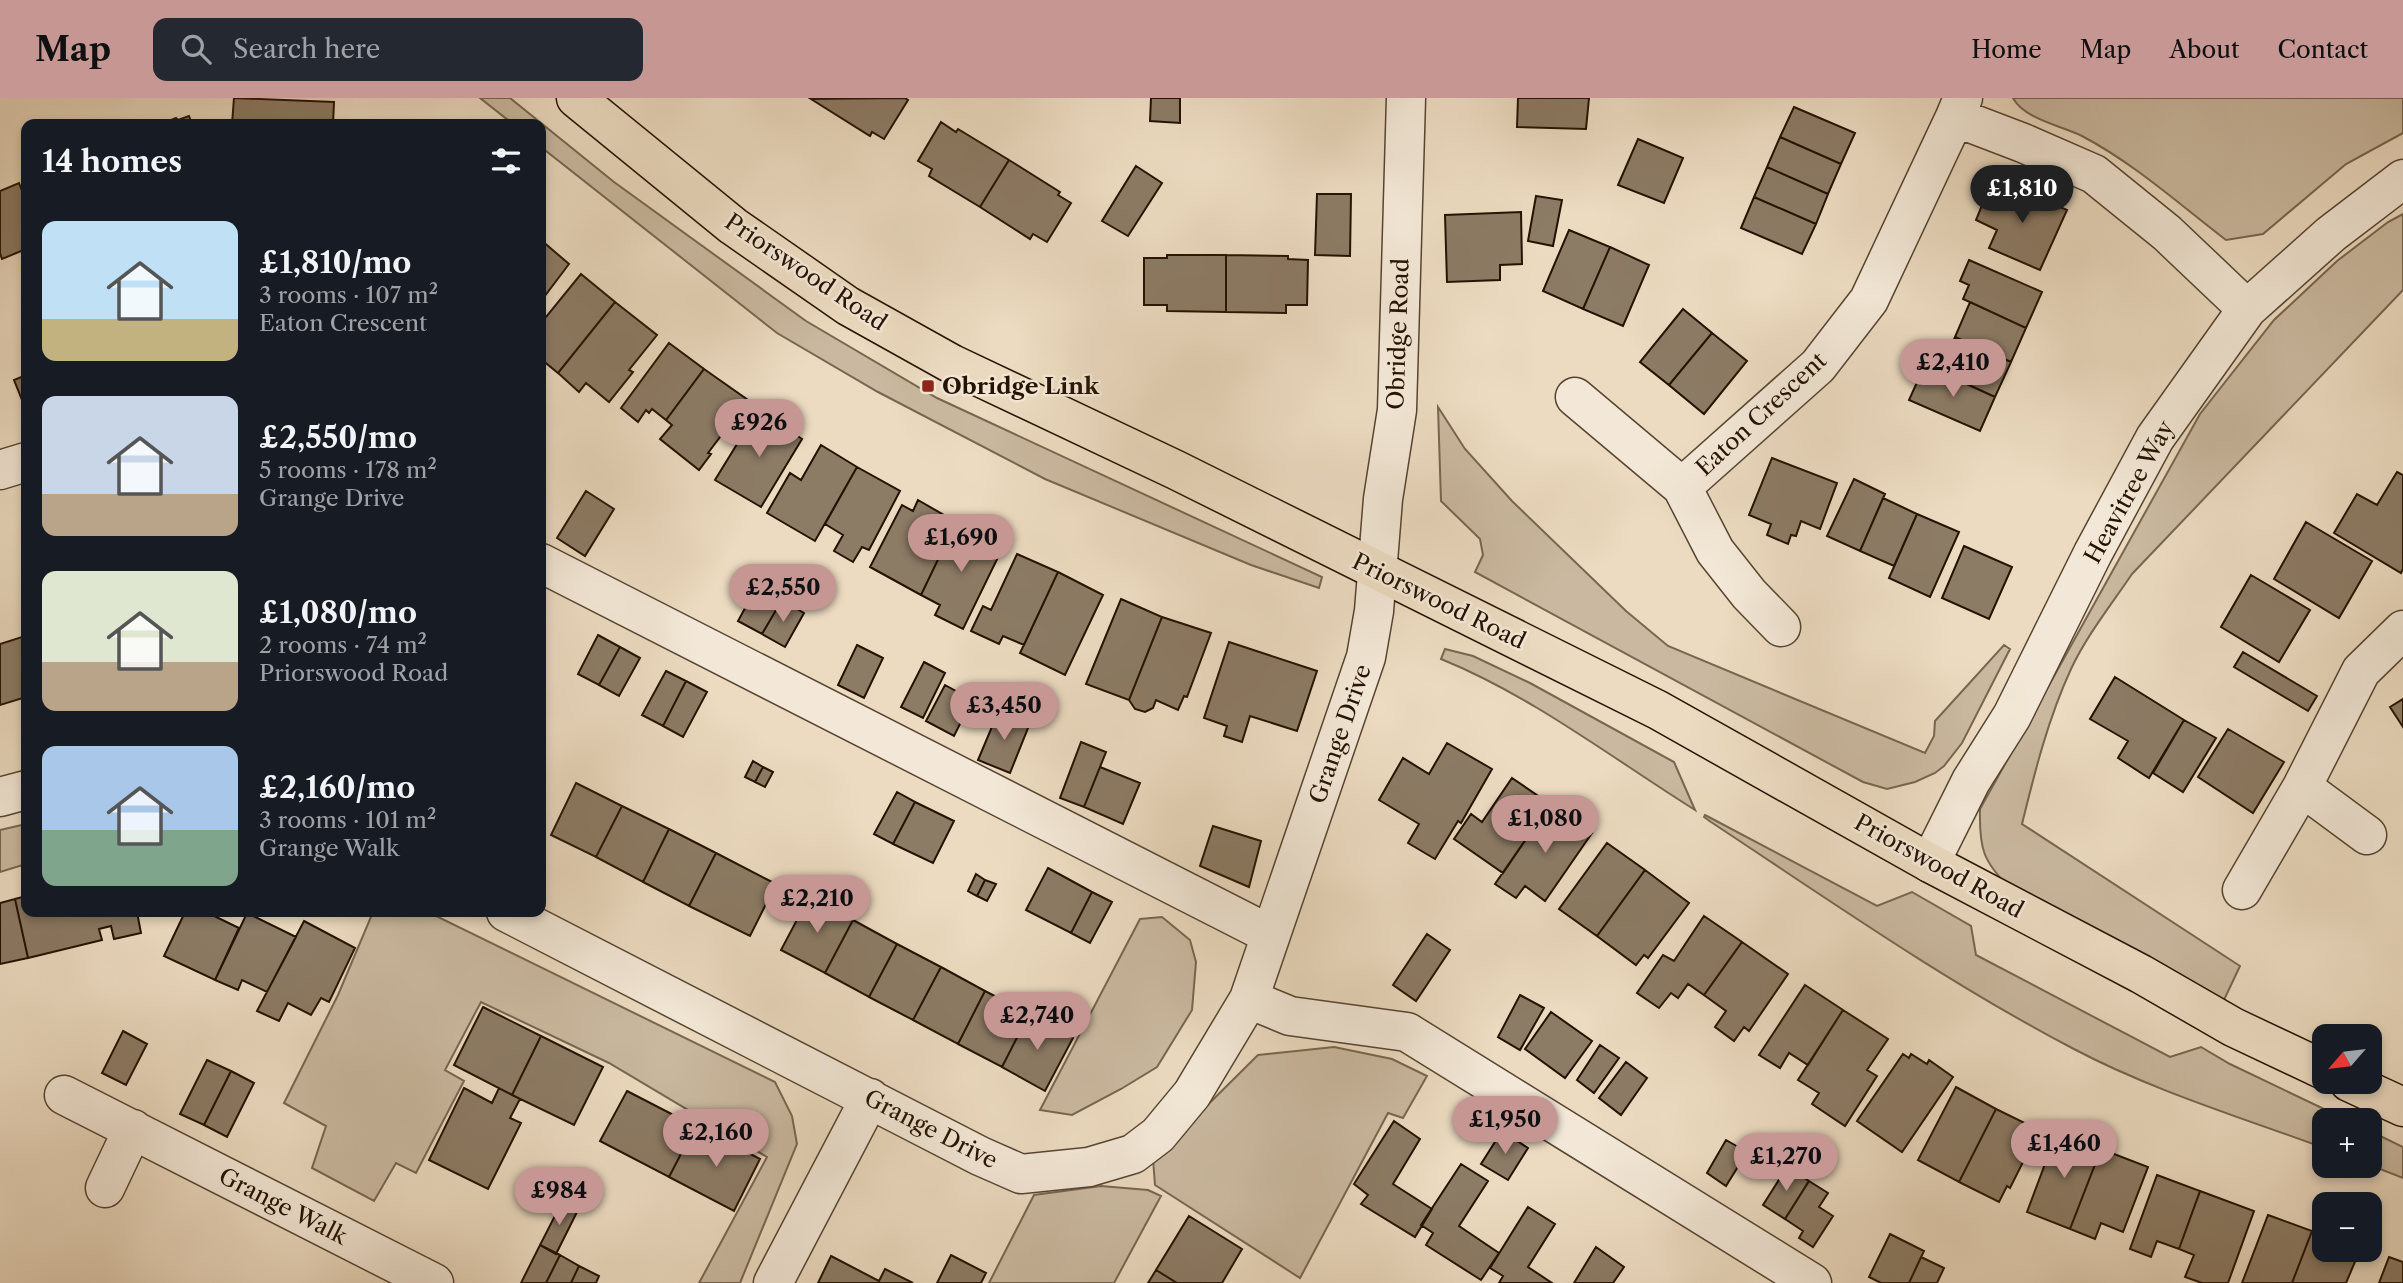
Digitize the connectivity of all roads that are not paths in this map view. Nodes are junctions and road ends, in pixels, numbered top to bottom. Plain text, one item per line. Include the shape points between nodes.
1 (576, 98) edge
2 (1406, 98) edge
3 (1959, 108) edge
4 (2403, 179) edge
5 (2247, 309) junction
6 (1575, 397) dead end
7 (21, 464) edge
8 (0, 470) edge
9 (1682, 487) junction
10 (546, 566) edge
11 (1376, 570) junction
12 (1781, 627) dead end
13 (2403, 630) edge
14 (2302, 787) junction
15 (21, 791) edge
16 (0, 797) edge
17 (2367, 835) dead end
18 (1930, 863) junction
19 (2242, 890) dead end
20 (516, 917) edge
21 (1271, 935) junction
22 (1248, 999) junction
23 (2312, 1064) edge
24 (2375, 1094) edge
25 (64, 1095) dead end
26 (870, 1098) junction
27 (2403, 1107) edge
28 (133, 1129) junction
29 (105, 1188) dead end
30 (434, 1283) edge
31 (773, 1283) edge
32 (1812, 1283) edge

1 - 11 main road, Priorswood Road via 733,226 848,306 952,363
2 - 11 street, Obridge Road via 1397,410
3 - 5 street, Eaton Crescent via 2094,174 2167,233
3 - 9 street, Eaton Crescent via 1870,300 1818,366
4 - 5 street, Heavitree Way via 2331,234
5 - 18 street, Heavitree Way via 2155,438 2012,716 1971,781
6 - 9 street, Eaton Crescent
7 - 8 street
9 - 12 street, Eaton Crescent via 1715,551
10 - 21 street
11 - 18 main road, Priorswood Road via 1658,710
11 - 21 street, Grange Drive via 1366,657
13 - 14 street via 2361,671
14 - 17 street
14 - 19 street
15 - 16 street
18 - 23 main road, Priorswood Road via 2233,1027
20 - 26 street, Grange Drive
21 - 22 street, Grange Drive
22 - 26 street, Grange Drive via 1192,1094 1158,1135 1133,1154 1089,1167 1021,1174
22 - 32 street via 1290,1016 1407,1032
24 - 27 main road
25 - 28 street, Grange Walk
26 - 31 street
28 - 29 street
28 - 30 street, Grange Walk

